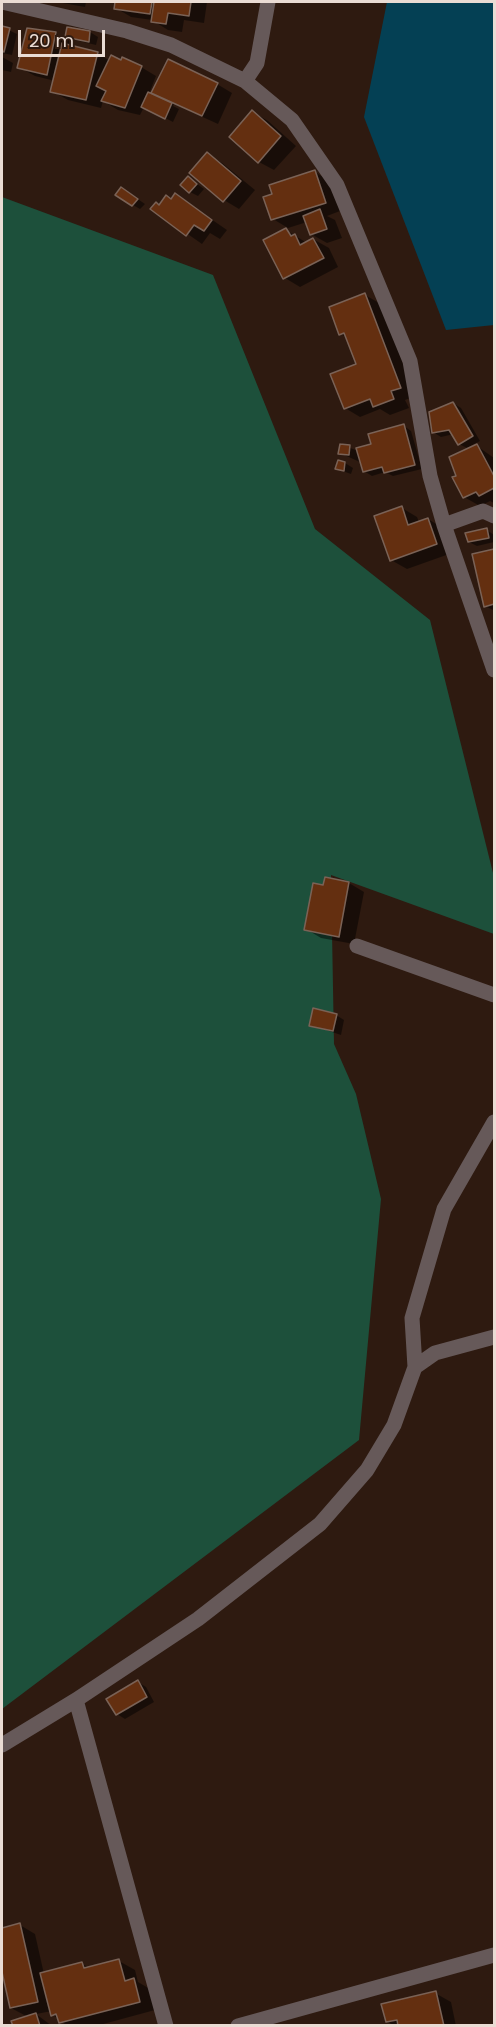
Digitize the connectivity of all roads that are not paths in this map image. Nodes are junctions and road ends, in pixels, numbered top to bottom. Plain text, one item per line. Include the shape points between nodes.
1 (2, 2) edge
2 (268, 2) edge
3 (245, 81) junction
4 (495, 516) edge
5 (444, 525) junction
6 (495, 670) edge
7 (357, 946) dead end
8 (495, 995) edge
9 (495, 1122) edge
10 (495, 1337) edge
11 (415, 1367) junction
12 (76, 1700) junction
13 (2, 1745) edge
14 (495, 1955) edge
15 (166, 2025) edge
16 (237, 2025) edge

1 - 3 street via 171,45
2 - 3 street via 257,63
3 - 5 street via 292,120 337,185 410,361 430,476
4 - 5 street via 483,511
5 - 6 street
7 - 8 street
9 - 11 street via 444,1209 412,1318
10 - 11 street via 435,1353
11 - 12 street via 394,1425 367,1470 320,1524 198,1619
12 - 13 street
12 - 15 street
14 - 16 street

